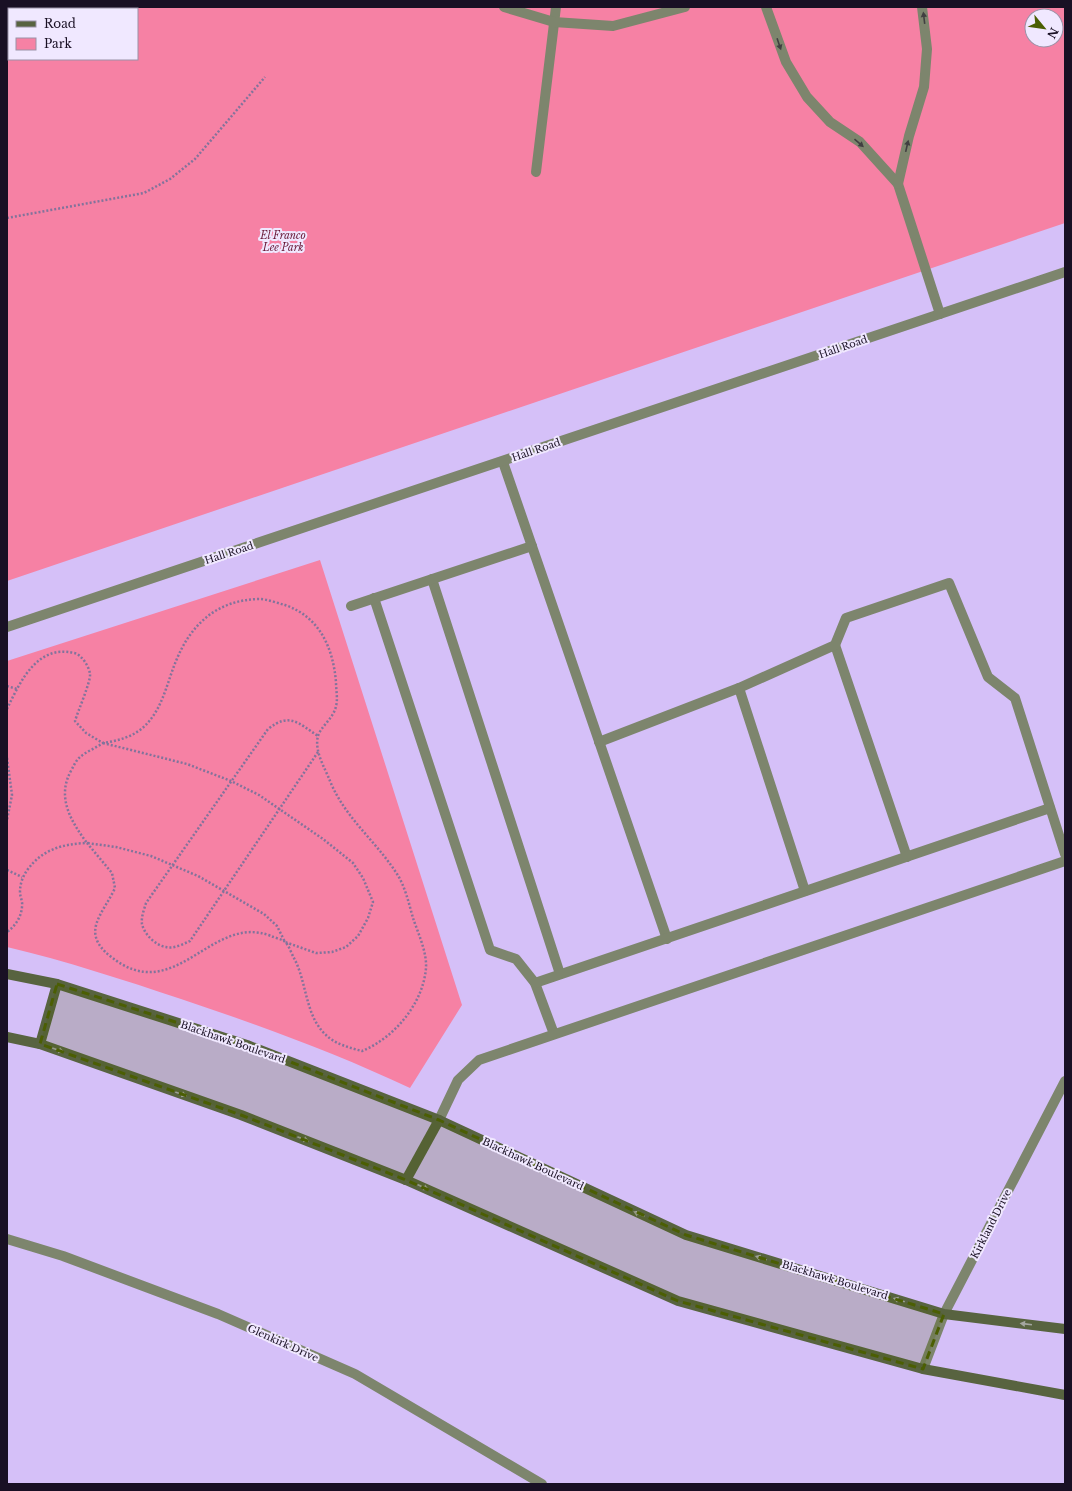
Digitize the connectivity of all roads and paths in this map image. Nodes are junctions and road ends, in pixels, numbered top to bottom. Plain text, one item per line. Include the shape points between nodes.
1 (504, 7) edge
2 (556, 7) edge
3 (685, 7) edge
4 (766, 7) edge
5 (922, 7) edge
6 (554, 22) junction
7 (265, 77) dead end
8 (536, 172) dead end
9 (898, 184) junction
10 (7, 218) edge
11 (1065, 272) edge
12 (940, 314) junction
13 (503, 462) junction
14 (532, 546) junction
15 (432, 580) junction
16 (374, 598) junction
17 (351, 606) dead end
18 (7, 627) edge
19 (836, 645) junction
20 (7, 686) edge
21 (738, 688) junction
22 (17, 689) junction
23 (7, 709) edge
24 (318, 736) junction
25 (599, 742) junction
26 (103, 743) junction
27 (318, 752) junction
28 (7, 758) edge
29 (232, 781) junction
30 (280, 808) junction
31 (1050, 808) junction
32 (7, 820) edge
33 (87, 843) junction
34 (1065, 854) edge
35 (907, 857) junction
36 (1065, 861) edge
37 (174, 864) junction
38 (7, 870) edge
39 (22, 877) junction
40 (225, 890) junction
41 (805, 891) junction
42 (7, 932) edge
43 (667, 939) junction
44 (285, 942) junction
45 (7, 974) edge
46 (560, 974) junction
47 (535, 983) junction
48 (57, 984) junction
49 (554, 1034) junction
50 (7, 1037) edge
51 (40, 1044) junction
52 (1065, 1081) edge
53 (439, 1120) junction
54 (406, 1180) junction
55 (7, 1239) edge
56 (944, 1314) junction
57 (1065, 1329) edge
58 (923, 1370) junction
59 (1065, 1395) edge
60 (542, 1484) edge

1 - 6 street
2 - 6 street
3 - 6 street via 613,26
4 -> 9 street via 786,62 807,97 830,122 860,142
9 -> 5 street via 924,87 927,50
6 - 8 street
7 - 10 path via 195,159 170,179 144,193
9 - 12 street
11 - 12 street, Hall Road
12 - 13 street, Hall Road
13 - 14 street
13 - 18 street, Hall Road
14 - 15 street
14 - 25 street
15 - 16 street
15 - 46 street
16 - 17 street
16 - 47 street via 490,950 516,959
19 - 21 street
19 - 31 street via 846,618 950,583 988,677 1014,698
19 - 35 street
20 - 22 path
21 - 25 street
21 - 41 street
22 - 23 path
22 - 26 path via 26,673 42,657 60,650 76,653 85,661 90,674 75,721 86,733
24 - 26 path via 336,707 334,668 327,642 314,622 298,610 259,599 213,611 198,625 184,644 175,662 166,692 140,730 120,740
24 - 27 path
24 - 29 path via 294,721 278,721 268,729
25 - 43 street
26 - 29 path via 187,764
26 - 33 path via 79,758 65,787 65,803 69,816
27 - 30 path
27 - 44 path via 334,790 352,819 382,851 398,876 421,944 426,966 423,983 410,1011 393,1032 376,1045 362,1051 344,1046 326,1036 314,1020 300,969
28 - 32 path via 12,795
29 - 30 path
29 - 37 path
30 - 40 path
30 - 44 path via 353,863 369,889 373,902 358,936 346,947 332,952 316,953
31 - 34 street
31 - 35 street
33 - 37 path via 116,847
33 - 39 path via 70,844 49,850 35,860
33 - 44 path via 112,873 115,888 95,925 95,939 114,960 138,972 160,971 182,963 214,943 242,933 261,932
35 - 41 street
36 - 49 street
37 - 40 path
37 - 40 path via 146,903 142,914 142,925 155,943 166,948 190,941
38 - 39 path
39 - 42 path via 22,907 16,925
40 - 44 path via 264,914 276,926
41 - 43 street
43 - 46 street
45 - 48 main road, Blackhawk Boulevard
46 - 47 street
47 - 49 street
48 - 51 main road
48 - 53 main road, Blackhawk Boulevard via 247,1045
49 - 53 street via 479,1060 458,1080
50 - 51 main road
51 -> 54 main road via 241,1115
52 - 56 street, Kirkland Drive
53 - 54 main road
56 -> 53 main road, Blackhawk Boulevard via 686,1235
54 -> 58 main road via 678,1301
55 - 60 street, Glenkirk Drive via 63,1256 218,1314 354,1374
57 -> 56 main road, Blackhawk Boulevard
56 - 58 street, Kirkland Drive
58 - 59 main road

